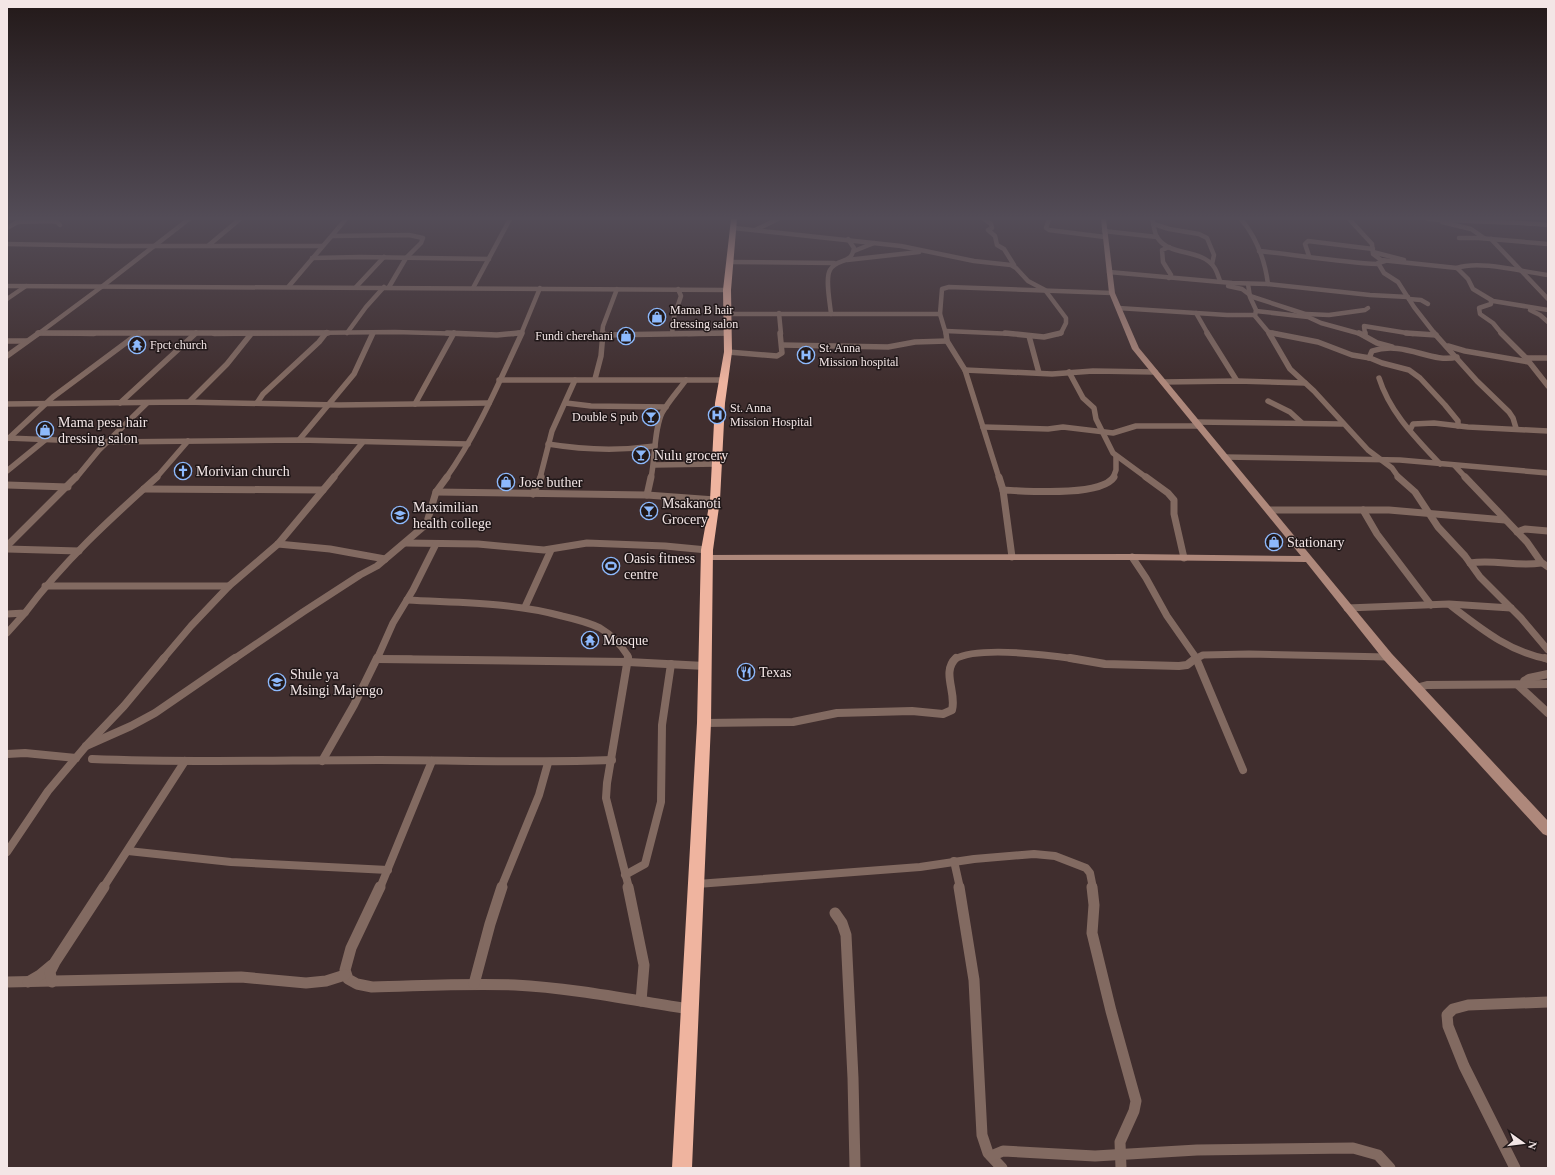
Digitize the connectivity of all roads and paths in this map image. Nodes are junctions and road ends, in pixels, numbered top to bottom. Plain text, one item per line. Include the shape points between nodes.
1 (119, 274) edge
2 (299, 274) edge
3 (367, 274) edge
4 (395, 274) edge
5 (481, 274) edge
6 (730, 274) edge
7 (828, 274) edge
8 (1022, 274) edge
9 (1109, 274) edge
10 (1127, 274) edge
11 (1171, 274) edge
12 (1217, 274) edge
13 (1268, 274) edge
14 (1385, 274) edge
15 (1463, 274) edge
16 (1523, 274) edge
17 (1169, 278) junction
18 (1184, 279) junction
19 (1220, 281) junction
20 (1248, 284) junction
21 (1268, 284) junction
22 (7, 286) edge
23 (26, 286) junction
24 (104, 286) junction
25 (289, 286) junction
26 (356, 287) junction
27 (386, 287) junction
28 (473, 288) junction
29 (540, 288) junction
30 (617, 289) junction
31 (678, 289) junction
32 (728, 290) junction
33 (1045, 290) junction
34 (1112, 293) junction
35 (1250, 296) junction
36 (1408, 298) junction
37 (7, 299) edge
38 (1548, 299) edge
39 (1491, 300) junction
40 (1428, 304) dead end
41 (1488, 305) junction
42 (1522, 307) junction
43 (1118, 308) junction
44 (1368, 308) dead end
45 (1548, 310) edge
46 (779, 313) junction
47 (1196, 313) junction
48 (1256, 313) junction
49 (727, 314) junction
50 (831, 314) junction
51 (940, 314) junction
52 (1303, 315) junction
53 (1548, 322) edge
54 (946, 331) junction
55 (327, 332) junction
56 (347, 332) junction
57 (522, 332) junction
58 (1269, 332) junction
59 (38, 333) junction
60 (139, 333) junction
61 (196, 333) junction
62 (373, 333) junction
63 (454, 333) junction
64 (728, 333) junction
65 (251, 334) junction
66 (672, 334) junction
67 (602, 335) junction
68 (1365, 335) junction
69 (1436, 335) junction
70 (1029, 336) junction
71 (7, 341) edge
72 (27, 341) junction
73 (947, 341) junction
74 (782, 345) junction
75 (1446, 345) junction
76 (1392, 348) junction
77 (728, 352) junction
78 (7, 356) edge
79 (1457, 357) junction
80 (1369, 358) junction
81 (1548, 358) edge
82 (1528, 360) junction
83 (965, 370) junction
84 (1069, 372) junction
85 (1155, 372) junction
86 (1039, 373) junction
87 (1378, 378) dead end
88 (499, 380) junction
89 (575, 380) junction
90 (595, 380) junction
91 (686, 380) junction
92 (724, 380) junction
93 (1237, 381) junction
94 (1163, 382) junction
95 (1305, 383) junction
96 (1548, 386) edge
97 (1268, 401) dead end
98 (189, 402) junction
99 (46, 403) junction
100 (120, 403) junction
101 (147, 403) junction
102 (257, 403) junction
103 (489, 403) junction
104 (566, 403) junction
105 (7, 404) edge
106 (329, 404) junction
107 (415, 404) junction
108 (666, 408) junction
109 (1302, 423) junction
110 (1197, 424) junction
111 (1342, 424) junction
112 (1458, 426) junction
113 (983, 427) junction
114 (1516, 428) junction
115 (1410, 430) junction
116 (1548, 431) edge
117 (1102, 432) junction
118 (8, 438) edge
119 (45, 440) junction
120 (299, 440) junction
121 (188, 441) junction
122 (107, 442) junction
123 (363, 442) junction
124 (468, 444) junction
125 (548, 444) junction
126 (655, 446) junction
127 (1116, 456) junction
128 (1224, 457) junction
129 (1379, 460) junction
130 (717, 464) junction
131 (1440, 464) junction
132 (654, 466) junction
133 (1455, 466) junction
134 (7, 471) edge
135 (1548, 473) edge
136 (7, 485) edge
137 (68, 487) junction
138 (144, 489) junction
139 (323, 490) junction
140 (1003, 490) junction
141 (436, 492) junction
142 (533, 494) junction
143 (647, 494) junction
144 (715, 500) junction
145 (1269, 510) junction
146 (1363, 510) junction
147 (1428, 513) junction
148 (1506, 521) junction
149 (1525, 529) junction
150 (1545, 530) edge
151 (1517, 532) junction
152 (1548, 536) edge
153 (405, 543) junction
154 (278, 544) junction
155 (436, 544) junction
156 (7, 547) edge
157 (551, 550) junction
158 (79, 551) junction
159 (707, 554) junction
160 (1012, 557) junction
161 (1132, 557) junction
162 (1184, 558) junction
163 (385, 559) junction
164 (1308, 559) junction
165 (1470, 563) junction
166 (1539, 563) junction
167 (1548, 567) edge
168 (1548, 572) edge
169 (45, 586) junction
170 (229, 586) junction
171 (407, 600) junction
172 (1450, 604) junction
173 (1431, 605) junction
174 (525, 607) junction
175 (1347, 608) junction
176 (1511, 608) junction
177 (25, 613) junction
178 (7, 614) edge
179 (7, 633) edge
180 (1548, 650) edge
181 (1388, 657) junction
182 (1196, 658) junction
183 (377, 659) junction
184 (1548, 659) edge
185 (628, 662) junction
186 (671, 664) junction
187 (705, 666) junction
188 (1548, 674) edge
189 (1548, 684) edge
190 (1521, 685) junction
191 (1416, 688) junction
192 (1548, 713) edge
193 (704, 723) junction
194 (86, 746) junction
195 (7, 754) edge
196 (76, 758) junction
197 (92, 759) dead end
198 (612, 760) junction
199 (185, 761) junction
200 (322, 761) junction
201 (432, 761) junction
202 (548, 763) junction
203 (1243, 770) dead end
204 (1548, 830) edge
205 (128, 851) junction
206 (7, 852) edge
207 (954, 861) junction
208 (388, 870) junction
209 (625, 875) junction
210 (697, 884) junction
211 (834, 913) dead end
212 (55, 962) junction
213 (345, 975) junction
214 (7, 982) edge
215 (27, 982) junction
216 (52, 982) junction
217 (474, 984) junction
218 (641, 1001) junction
219 (1548, 1002) edge
220 (691, 1010) junction
221 (991, 1156) junction
222 (1121, 1156) junction
223 (682, 1168) edge
224 (855, 1168) edge
225 (1002, 1168) edge
226 (1121, 1168) edge
227 (1390, 1168) edge
228 (1515, 1168) edge

1 - 24 street
2 - 25 street
3 - 26 street
4 - 27 street
5 - 28 street
6 - 32 highway
7 - 50 street
8 - 33 street via 1028,281
9 - 34 street
10 - 17 street
11 - 17 street
12 - 19 street
13 - 21 street
14 - 36 street via 1396,280
15 - 39 street via 1473,289
16 - 38 street
17 - 18 street
18 - 19 street
18 - 35 street via 1238,288
19 - 20 street
20 - 21 street
20 - 35 street
21 - 36 street
22 - 23 street
23 - 24 street
23 - 37 street
24 - 25 street
24 - 59 street
25 - 26 street
26 - 27 street
27 - 28 street
27 - 56 street via 366,307
28 - 29 street
29 - 30 street
29 - 57 street
30 - 31 street
30 - 67 street via 605,318
31 - 32 street
31 - 66 street via 681,296
32 - 49 highway
33 - 34 street
33 - 51 street via 946,287 942,289
33 - 70 street via 1066,318 1066,323 1062,332 1056,336
34 - 43 street
35 - 48 street
35 - 52 street via 1292,308
36 - 40 street
36 - 69 street
39 - 41 street
39 - 42 street
41 - 42 street
41 - 82 street via 1480,308 1480,314 1493,323
42 - 45 street
42 - 53 street via 1540,315
43 - 47 street
43 - 85 street via 1136,349
44 - 52 street via 1333,315
46 - 49 street
46 - 50 street
46 - 74 street
47 - 48 street
47 - 93 street
48 - 52 street
48 - 58 street
49 - 64 highway
50 - 51 street
51 - 54 street
52 - 68 street
54 - 70 street via 999,332
54 - 73 street
55 - 56 street
55 - 65 street
55 - 102 street via 263,394
56 - 62 street
57 - 63 street via 502,335
57 - 88 street
58 - 80 street via 1301,337 1330,345 1352,355
58 - 95 street via 1288,366
59 - 60 street
59 - 72 street
60 - 61 street
60 - 99 street
61 - 65 street
61 - 100 street
62 - 63 street
62 - 106 street via 356,370
63 - 107 street
64 - 66 street
64 - 77 highway
65 - 98 street via 227,364
66 - 67 street
67 - 90 street via 601,356
68 - 69 street via 1364,326
68 - 76 street
69 - 75 street
70 - 86 street
71 - 72 street
72 - 78 street
73 - 74 street via 915,342 888,347
73 - 83 street
74 - 77 street via 782,353 777,356
75 - 79 street
75 - 82 street via 1465,351
76 - 79 street via 1404,348 1437,357
76 - 80 street via 1372,351
77 - 92 highway
79 - 114 street via 1509,412
80 - 112 street via 1401,367 1416,375 1453,414
81 - 82 street
82 - 96 street
83 - 86 street
83 - 113 street
84 - 85 street
84 - 86 street
84 - 117 street via 1083,398 1094,408
85 - 94 street
87 - 115 street via 1387,399
88 - 89 street
88 - 103 street
89 - 90 street
89 - 104 street
90 - 91 street
91 - 92 street
91 - 108 street
92 - 130 highway via 720,402
93 - 94 street
93 - 95 street
94 - 110 street
95 - 111 street
97 - 109 street via 1290,412
98 - 101 street
98 - 102 street
99 - 100 street
99 - 105 street
99 - 118 street
100 - 101 street
101 - 122 street
102 - 106 street
103 - 107 street
103 - 124 street
104 - 108 street
104 - 125 street
106 - 107 street
106 - 120 street
108 - 126 street
109 - 110 street
109 - 111 street
110 - 117 street via 1136,426 1116,432
110 - 128 street
111 - 129 street
112 - 114 street
112 - 115 street via 1420,423 1412,425
113 - 117 street via 1064,427
113 - 140 street
114 - 116 street
115 - 131 street
117 - 127 street
118 - 119 street
119 - 122 street
119 - 134 street
120 - 121 street
120 - 123 street
121 - 122 street
121 - 138 street
122 - 137 street
123 - 124 street
123 - 139 street
124 - 141 street
125 - 126 street via 589,449
125 - 142 street via 543,472
126 - 132 street
127 - 140 street via 1116,474 1110,483 1104,485 1063,492
127 - 162 street via 1164,489 1174,500 1174,514
128 - 129 street
128 - 145 street
129 - 131 street
129 - 147 street via 1392,468 1415,492
130 - 132 street
130 - 144 highway
131 - 133 street
132 - 143 street
133 - 135 street
133 - 148 street
136 - 137 street
137 - 156 street
138 - 139 street
138 - 158 street
139 - 154 street
140 - 160 street
141 - 142 street
141 - 153 street via 428,522
142 - 143 street
143 - 144 street
144 - 159 highway
145 - 146 street
145 - 164 street
146 - 147 street
146 - 173 street via 1377,534
147 - 148 street
147 - 165 street
148 - 149 street
148 - 151 street
149 - 150 street
149 - 151 street
150 - 152 street
151 - 166 street via 1528,543
153 - 155 street
153 - 163 street
154 - 163 street via 330,549
154 - 170 street
155 - 157 street via 478,544
155 - 171 street
156 - 158 street
157 - 159 street via 586,543 665,546
157 - 174 street
158 - 169 street
159 - 160 street
159 - 187 highway
160 - 161 street
161 - 162 street
161 - 182 street via 1167,616
162 - 164 street
163 - 194 street via 155,713
164 - 175 street
165 - 166 street
165 - 176 street via 1480,577
166 - 167 street
166 - 168 street
169 - 170 street
169 - 177 street
170 - 194 street via 191,626 129,701
171 - 174 street
171 - 183 street via 393,623
172 - 173 street
172 - 176 street
172 - 184 street via 1500,641
173 - 175 street
174 - 185 street via 583,621 602,629 620,644 628,656
175 - 181 street
176 - 180 street
177 - 178 street
177 - 179 street
181 - 182 street via 1274,653 1201,655
181 - 191 street
182 - 193 street via 1191,664 1177,666 1101,664 1051,656 976,654 957,657 951,664 949,678 955,704 952,710 946,713 837,713 793,722
182 - 203 street
183 - 185 street
183 - 200 street
185 - 186 street
185 - 198 street
186 - 187 street
186 - 209 street via 662,725 662,786 657,820 645,864
187 - 193 highway
188 - 190 street via 1529,678
189 - 190 street
190 - 191 street via 1427,685
190 - 192 street
191 - 204 street
193 - 210 highway
194 - 196 street
195 - 196 street via 25,753
196 - 206 street via 48,791
197 - 199 street
198 - 202 street
198 - 209 street via 606,798
199 - 200 street
199 - 205 street
200 - 201 street
201 - 202 street
201 - 208 street
202 - 217 street via 539,798 500,890
205 - 208 street via 231,862
205 - 212 street
207 - 210 street via 920,867
207 - 221 street via 974,980 982,1135
207 - 222 street via 1034,854 1055,856 1086,868 1090,873 1094,905 1092,933 1136,1101 1134,1112 1120,1142
208 - 213 street via 351,948
209 - 218 street via 644,965
210 - 220 highway
211 - 224 street via 842,923 846,935
212 - 215 street
212 - 216 street via 50,972
213 - 216 street via 315,983 243,977 155,977
213 - 217 street via 357,984 372,987
214 - 215 street
215 - 216 street
217 - 218 street via 554,988
218 - 220 street
219 - 228 street via 1468,1005 1456,1007 1447,1014 1448,1026 1475,1090
220 - 223 highway
221 - 222 street via 1003,1151
221 - 225 street
222 - 226 street
222 - 227 street via 1188,1150 1353,1148 1378,1155

